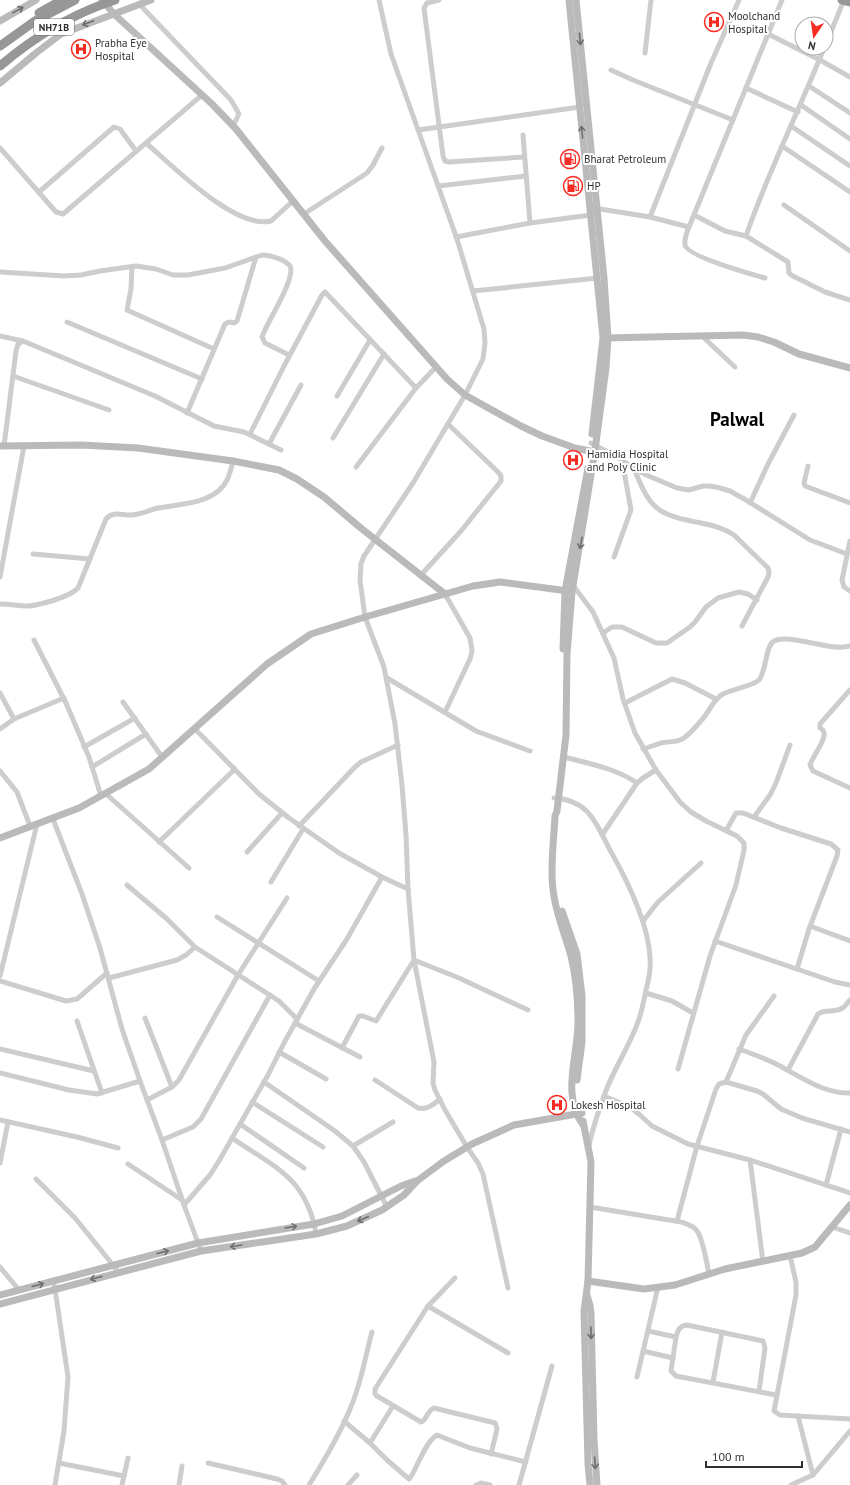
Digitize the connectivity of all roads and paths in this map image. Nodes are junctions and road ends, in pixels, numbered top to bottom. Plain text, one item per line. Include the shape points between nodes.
1 (36, 0) edge
2 (62, 0) edge
3 (75, 0) edge
4 (115, 0) edge
5 (151, 0) edge
6 (379, 0) edge
7 (439, 0) edge
8 (569, 0) edge
9 (576, 0) edge
10 (651, 0) edge
11 (739, 0) edge
12 (782, 0) edge
13 (843, 0) edge
14 (102, 1) edge
15 (850, 2) edge
16 (139, 4) junction
17 (114, 14) junction
18 (0, 21) edge
19 (834, 23) edge
20 (768, 34) junction
21 (0, 40) edge
22 (0, 46) edge
23 (645, 53) dead end
24 (821, 56) edge
25 (820, 60) junction
26 (0, 61) edge
27 (0, 66) edge
28 (611, 70) dead end
29 (850, 77) edge
30 (0, 83) edge
31 (809, 86) junction
32 (746, 88) junction
33 (202, 95) junction
34 (696, 104) junction
35 (801, 105) junction
36 (580, 107) junction
37 (798, 112) junction
38 (850, 113) edge
39 (733, 120) junction
40 (233, 126) junction
41 (440, 126) junction
42 (791, 126) junction
43 (418, 130) junction
44 (523, 135) dead end
45 (850, 139) edge
46 (146, 143) junction
47 (782, 146) junction
48 (0, 148) edge
49 (382, 148) dead end
50 (136, 151) junction
51 (524, 157) junction
52 (850, 166) edge
53 (526, 176) junction
54 (438, 186) junction
55 (39, 192) junction
56 (850, 192) edge
57 (293, 201) junction
58 (784, 205) dead end
59 (593, 210) junction
60 (304, 214) junction
61 (694, 215) junction
62 (650, 217) junction
63 (530, 223) junction
64 (689, 227) junction
65 (746, 236) junction
66 (456, 237) junction
67 (850, 251) edge
68 (256, 257) junction
69 (132, 267) junction
70 (0, 272) edge
71 (598, 278) junction
72 (765, 278) dead end
73 (473, 291) junction
74 (850, 300) edge
75 (67, 322) dead end
76 (0, 336) edge
77 (702, 336) junction
78 (605, 338) junction
79 (370, 340) junction
80 (23, 341) junction
81 (214, 349) junction
82 (384, 354) junction
83 (289, 355) junction
84 (436, 367) junction
85 (735, 367) dead end
86 (850, 368) edge
87 (13, 376) junction
88 (202, 379) junction
89 (301, 385) dead end
90 (416, 388) junction
91 (465, 395) junction
92 (337, 396) dead end
93 (109, 410) dead end
94 (187, 413) junction
95 (794, 415) dead end
96 (448, 424) junction
97 (250, 434) junction
98 (333, 438) dead end
99 (269, 444) junction
100 (2, 446) edge
101 (24, 446) junction
102 (593, 448) junction
103 (281, 450) dead end
104 (622, 460) junction
105 (234, 461) junction
106 (808, 466) dead end
107 (356, 467) dead end
108 (634, 468) junction
109 (750, 503) junction
110 (850, 503) edge
111 (375, 539) junction
112 (850, 541) edge
113 (33, 554) dead end
114 (847, 554) junction
115 (614, 557) dead end
116 (90, 559) junction
117 (421, 575) junction
118 (0, 577) edge
119 (570, 583) junction
120 (850, 591) edge
121 (568, 592) junction
122 (445, 594) junction
123 (756, 600) junction
124 (0, 604) edge
125 (365, 617) junction
126 (742, 626) dead end
127 (602, 633) junction
128 (34, 640) dead end
129 (850, 646) edge
130 (387, 678) junction
131 (850, 690) edge
132 (0, 693) edge
133 (64, 698) junction
134 (716, 699) junction
135 (123, 702) dead end
136 (624, 703) junction
137 (445, 712) junction
138 (134, 718) junction
139 (14, 719) junction
140 (194, 728) junction
141 (0, 729) edge
142 (146, 734) junction
143 (398, 745) junction
144 (790, 745) dead end
145 (84, 747) junction
146 (643, 749) junction
147 (530, 751) dead end
148 (162, 757) junction
149 (564, 757) junction
150 (92, 767) junction
151 (235, 769) junction
152 (656, 770) junction
153 (0, 771) edge
154 (637, 783) junction
155 (850, 788) edge
156 (103, 795) junction
157 (556, 798) junction
158 (282, 813) junction
159 (754, 817) junction
160 (53, 819) junction
161 (37, 824) junction
162 (30, 826) junction
163 (301, 827) junction
164 (726, 831) junction
165 (602, 835) junction
166 (0, 838) edge
167 (159, 842) junction
168 (247, 852) dead end
169 (701, 863) dead end
170 (189, 868) dead end
171 (382, 877) junction
172 (271, 882) dead end
173 (127, 885) dead end
174 (408, 889) junction
175 (287, 898) dead end
176 (217, 917) dead end
177 (642, 921) junction
178 (810, 926) junction
179 (715, 940) junction
180 (850, 941) edge
181 (259, 943) junction
182 (195, 947) junction
183 (414, 960) junction
184 (797, 969) junction
185 (238, 975) junction
186 (0, 976) edge
187 (108, 976) junction
188 (0, 981) edge
189 (319, 981) junction
190 (850, 985) edge
191 (646, 993) junction
192 (270, 995) junction
193 (774, 996) dead end
194 (850, 1000) edge
195 (528, 1010) dead end
196 (693, 1013) junction
197 (145, 1018) dead end
198 (77, 1021) dead end
199 (296, 1021) junction
200 (342, 1048) junction
201 (0, 1049) edge
202 (739, 1049) junction
203 (279, 1052) junction
204 (360, 1057) dead end
205 (678, 1069) dead end
206 (788, 1070) junction
207 (94, 1071) junction
208 (0, 1073) edge
209 (326, 1079) dead end
210 (376, 1080) dead end
211 (140, 1081) junction
212 (264, 1082) junction
213 (726, 1082) junction
214 (172, 1087) junction
215 (102, 1093) junction
216 (850, 1093) edge
217 (604, 1096) junction
218 (440, 1099) junction
219 (147, 1100) junction
220 (252, 1102) junction
221 (579, 1114) junction
222 (0, 1120) edge
223 (8, 1122) junction
224 (393, 1122) dead end
225 (240, 1124) junction
226 (841, 1129) junction
227 (850, 1132) edge
228 (232, 1138) junction
229 (162, 1140) junction
230 (589, 1145) junction
231 (353, 1146) junction
232 (696, 1146) junction
233 (323, 1147) dead end
234 (467, 1147) junction
235 (118, 1148) dead end
236 (750, 1160) junction
237 (0, 1163) edge
238 (128, 1164) dead end
239 (304, 1168) dead end
240 (36, 1179) dead end
241 (417, 1181) junction
242 (826, 1184) junction
243 (850, 1192) edge
244 (381, 1196) junction
245 (183, 1203) junction
246 (850, 1205) edge
247 (386, 1207) junction
248 (590, 1207) junction
249 (677, 1221) junction
250 (314, 1224) junction
251 (832, 1227) junction
252 (850, 1233) edge
253 (316, 1234) junction
254 (198, 1243) junction
255 (201, 1251) junction
256 (790, 1256) junction
257 (763, 1262) junction
258 (114, 1265) junction
259 (0, 1268) edge
260 (118, 1272) junction
261 (709, 1274) junction
262 (454, 1278) dead end
263 (53, 1281) junction
264 (588, 1281) junction
265 (658, 1287) junction
266 (508, 1288) dead end
267 (55, 1289) junction
268 (19, 1290) junction
269 (587, 1294) junction
270 (0, 1296) edge
271 (0, 1304) edge
272 (428, 1306) junction
273 (648, 1331) junction
274 (372, 1332) dead end
275 (722, 1332) junction
276 (676, 1337) junction
277 (643, 1351) junction
278 (508, 1353) dead end
279 (673, 1358) junction
280 (552, 1366) dead end
281 (637, 1377) dead end
282 (714, 1382) junction
283 (758, 1391) junction
284 (776, 1394) junction
285 (393, 1406) junction
286 (798, 1416) junction
287 (850, 1419) edge
288 (344, 1421) junction
289 (850, 1431) edge
290 (370, 1443) junction
291 (491, 1454) junction
292 (128, 1458) dead end
293 (526, 1462) junction
294 (59, 1463) junction
295 (208, 1463) dead end
296 (182, 1466) dead end
297 (357, 1475) dead end
298 (814, 1475) junction
299 (124, 1476) junction
300 (55, 1485) edge
301 (122, 1485) edge
302 (179, 1485) edge
303 (285, 1485) edge
304 (309, 1485) edge
305 (348, 1485) edge
306 (476, 1485) edge
307 (490, 1485) edge
308 (520, 1485) edge
309 (590, 1485) edge
310 (597, 1485) edge
311 (791, 1485) edge

18 -> 1 street
2 - 21 highway
3 - 22 highway via 35,21
4 - 14 highway, NH71B
5 - 16 street
6 - 43 street via 391,54
7 - 41 street via 427,3 424,8
8 - 36 street
9 -> 59 street
10 - 23 street
11 - 34 street
12 - 20 street
13 - 15 highway
13 - 19 street
14 - 17 street
14 - 26 highway via 54,22
14 - 27 highway, NH71B via 46,31
16 - 17 street
16 - 40 street via 231,100 239,114
17 -> 30 street via 61,34
17 - 33 street
20 - 25 street
20 - 32 street
24 - 25 street
25 - 29 street
25 - 31 street
28 - 34 street
31 - 35 street
31 - 38 street
32 - 37 street
32 - 39 street
33 - 40 street
33 - 46 street
34 - 39 street
34 - 62 street
35 - 37 street
35 - 45 street
36 - 41 street
59 -> 36 street
37 - 42 street
39 - 61 street
40 - 57 street
41 - 43 street
41 - 51 street via 443,156 447,162
42 - 47 street
42 - 52 street
43 - 54 street
44 - 51 street
46 - 50 street
46 - 57 street via 210,197 236,215 267,222 275,219
47 - 56 street
47 - 65 street
48 - 55 street
49 - 60 street via 367,173
50 - 55 street via 63,214 56,212
50 - 55 street via 120,129 114,127
51 - 53 street
53 - 54 street
53 - 63 street
54 - 66 street
57 - 60 street
58 - 67 street
59 - 62 street
59 - 63 street
59 - 71 street
59 - 78 street
60 - 84 street
61 - 64 street
61 - 65 street via 725,231
62 - 64 street
63 - 66 street
64 - 72 street via 685,244 694,254
65 - 74 street via 788,262 791,275 825,292
66 - 73 street
68 - 69 street via 224,268 188,275 173,275 148,268
68 - 81 street via 237,321 225,324
68 - 83 street via 268,255 290,266 288,284 262,338 265,343
69 - 70 street via 64,276
69 - 81 street via 127,310
71 - 73 street
71 - 78 street
73 - 91 street via 484,329 485,343 483,359
75 - 88 street
76 - 80 street
77 - 78 street
77 - 85 street
77 - 86 street via 758,337 799,354
78 - 102 street via 606,368
79 - 82 street
79 - 83 street via 325,292
79 - 92 street
80 - 87 street via 18,344
80 - 94 street via 136,387
81 - 88 street
82 - 90 street
82 - 98 street
83 - 97 street
84 - 90 street
84 - 91 street
87 - 93 street
87 - 100 street
88 - 94 street
89 - 99 street
90 - 107 street
91 - 96 street
91 - 102 street via 542,436 576,448
94 - 97 street via 214,426
95 - 109 street
96 - 111 street via 414,483
96 - 117 street via 500,473 502,481
97 - 99 street
99 - 103 street
100 - 101 street
101 - 105 street via 138,448
101 - 118 street
102 - 104 street
102 - 119 street
104 - 108 street
104 - 115 street via 631,510
105 - 111 street via 279,470 298,479
105 - 116 street via 225,483 211,496 132,515 117,513 108,516
106 - 110 street via 805,486
108 - 109 street via 677,488 720,488
108 - 123 street via 649,501 656,508 679,519 728,530 768,568 769,575
109 - 114 street via 810,540
111 - 117 street
111 - 125 street via 361,564 360,580
112 - 114 street
113 - 116 street
114 - 120 street via 842,580 844,588
116 - 124 street via 78,588 70,594 36,605
117 - 122 street
119 - 121 street
119 - 127 street via 593,612
121 - 122 street via 500,582
121 - 149 street
121 - 157 street
122 - 125 street
122 - 137 street via 470,638 472,651
123 - 126 street
123 - 127 street via 748,594 739,592 718,598 706,607 690,627 666,643 656,643 622,627 612,627
125 - 130 street
125 - 140 street via 311,634 267,664
127 - 136 street via 614,658
128 - 133 street
129 - 134 street via 777,640 772,642 759,680 735,688
130 - 137 street
130 - 143 street
131 - 155 street via 820,724 824,736 810,765 813,771
132 - 139 street
133 - 139 street
133 - 145 street
134 - 136 street via 672,679
134 - 146 street via 706,715 684,738
135 - 138 street
136 - 146 street
137 - 147 street via 476,731
138 - 142 street
138 - 145 street
139 - 141 street
140 - 148 street
140 - 151 street
142 - 148 street
142 - 150 street
143 - 163 street via 355,767
143 - 174 street
144 - 159 street via 776,783
145 - 150 street
146 - 152 street
148 - 156 street via 149,768
149 - 154 street via 609,768
149 - 157 street
150 - 156 street
151 - 158 street
151 - 167 street
152 - 154 street
152 - 164 street via 680,802 691,812
153 - 162 street via 21,799
154 - 165 street
156 - 160 street
156 - 167 street
157 - 165 street via 578,804 586,810
157 - 221 street via 554,896 575,975 578,1024 572,1092
158 - 163 street
158 - 168 street
159 - 164 street via 736,813
159 - 178 street via 830,844 838,850
160 - 161 street
160 - 187 street via 82,894
161 - 162 street
161 - 186 street
162 - 166 street
163 - 171 street via 339,853
163 - 172 street
164 - 179 street via 742,840 744,850 736,885
165 - 177 street via 628,884
167 - 170 street
169 - 177 street via 668,892
171 - 174 street
171 - 189 street via 347,939
173 - 182 street via 167,918
174 - 183 street
175 - 181 street
176 - 181 street
177 - 191 street via 650,957
178 - 180 street
178 - 184 street
179 - 184 street
179 - 196 street
181 - 185 street
181 - 189 street
182 - 185 street
182 - 187 street via 177,960
183 - 195 street
183 - 200 street via 376,1021 359,1016
183 - 218 street via 434,1062 434,1083
184 - 190 street
185 - 192 street
185 - 214 street via 187,1066
187 - 188 street via 77,999 66,1001
187 - 211 street via 122,1029
189 - 199 street
191 - 196 street via 672,1001
191 - 217 street via 638,1022
192 - 199 street via 279,1001
192 - 229 street via 201,1119 193,1127
193 - 202 street
194 - 206 street via 842,1009 818,1014
196 - 205 street
197 - 214 street
198 - 207 street
199 - 200 street
199 - 203 street
200 - 204 street
201 - 207 street
202 - 206 street
202 - 213 street
203 - 209 street
203 - 212 street
206 - 216 street via 820,1087
207 - 215 street
208 - 215 street via 69,1090
210 - 218 street via 418,1108 427,1108
211 - 215 street
211 - 219 street
212 - 220 street
212 - 231 street
213 - 226 street via 760,1092 781,1109 802,1118
213 - 232 street via 717,1085
214 - 219 street
217 - 230 street
217 - 232 street via 630,1107 652,1126
218 - 234 street
219 - 229 street
220 - 225 street
220 - 233 street
221 - 230 street
221 - 234 street via 514,1125
222 - 223 street
223 - 235 street
223 - 237 street
224 - 231 street
225 - 228 street
225 - 239 street
226 - 227 street
226 - 242 street
228 - 245 street via 210,1175
228 - 250 street via 276,1168 297,1186
229 - 245 street
230 - 248 street
231 - 244 street
232 - 236 street
232 - 249 street
234 - 241 street
234 - 266 street via 483,1174
236 - 242 street
236 - 257 street
238 - 245 street
240 - 258 street via 75,1218
241 - 244 street
241 - 247 street via 404,1195
242 - 243 street
244 - 247 street
244 - 250 street via 342,1216
245 - 254 street
246 - 251 street
247 -> 253 street via 359,1221
248 - 249 street
248 - 264 street
249 - 261 street via 689,1224 698,1231
250 - 253 street
254 -> 250 street
251 - 252 street
251 - 256 street via 815,1247
253 -> 255 street
254 - 255 street
258 -> 254 street
255 - 260 street
256 - 257 street
256 - 284 street via 796,1295
257 - 261 street
258 - 260 street
258 - 263 street
259 - 268 street
260 -> 267 street
261 - 265 street via 675,1285
262 - 272 street
263 - 267 street
268 -> 263 street
264 - 265 street via 644,1289
264 - 269 street
265 - 273 street
267 - 271 street
267 - 294 street via 68,1377
268 - 270 street
269 - 309 street via 584,1310
269 -> 310 street via 590,1306
272 - 278 street
272 - 285 street via 375,1390 377,1396
273 - 276 street
273 - 277 street
274 - 288 street via 359,1384
275 - 276 street via 687,1325 679,1329
275 - 282 street
275 - 283 street via 761,1340 764,1343
276 - 279 street
277 - 279 street
277 - 281 street
279 - 282 street via 673,1374
280 - 293 street
282 - 283 street
283 - 284 street
284 - 286 street via 775,1413 780,1416
285 - 290 street
285 - 291 street via 421,1422 434,1408 495,1423 497,1429
286 - 287 street
286 - 298 street
288 - 290 street
288 - 304 street via 327,1458
289 - 298 street
290 - 291 street via 409,1479 435,1436 442,1436
291 - 293 street
292 - 299 street
293 - 308 street
294 - 299 street
294 - 300 street
295 - 303 street via 278,1479
296 - 302 street
297 - 305 street
298 - 311 street
299 - 301 street
306 - 307 street

